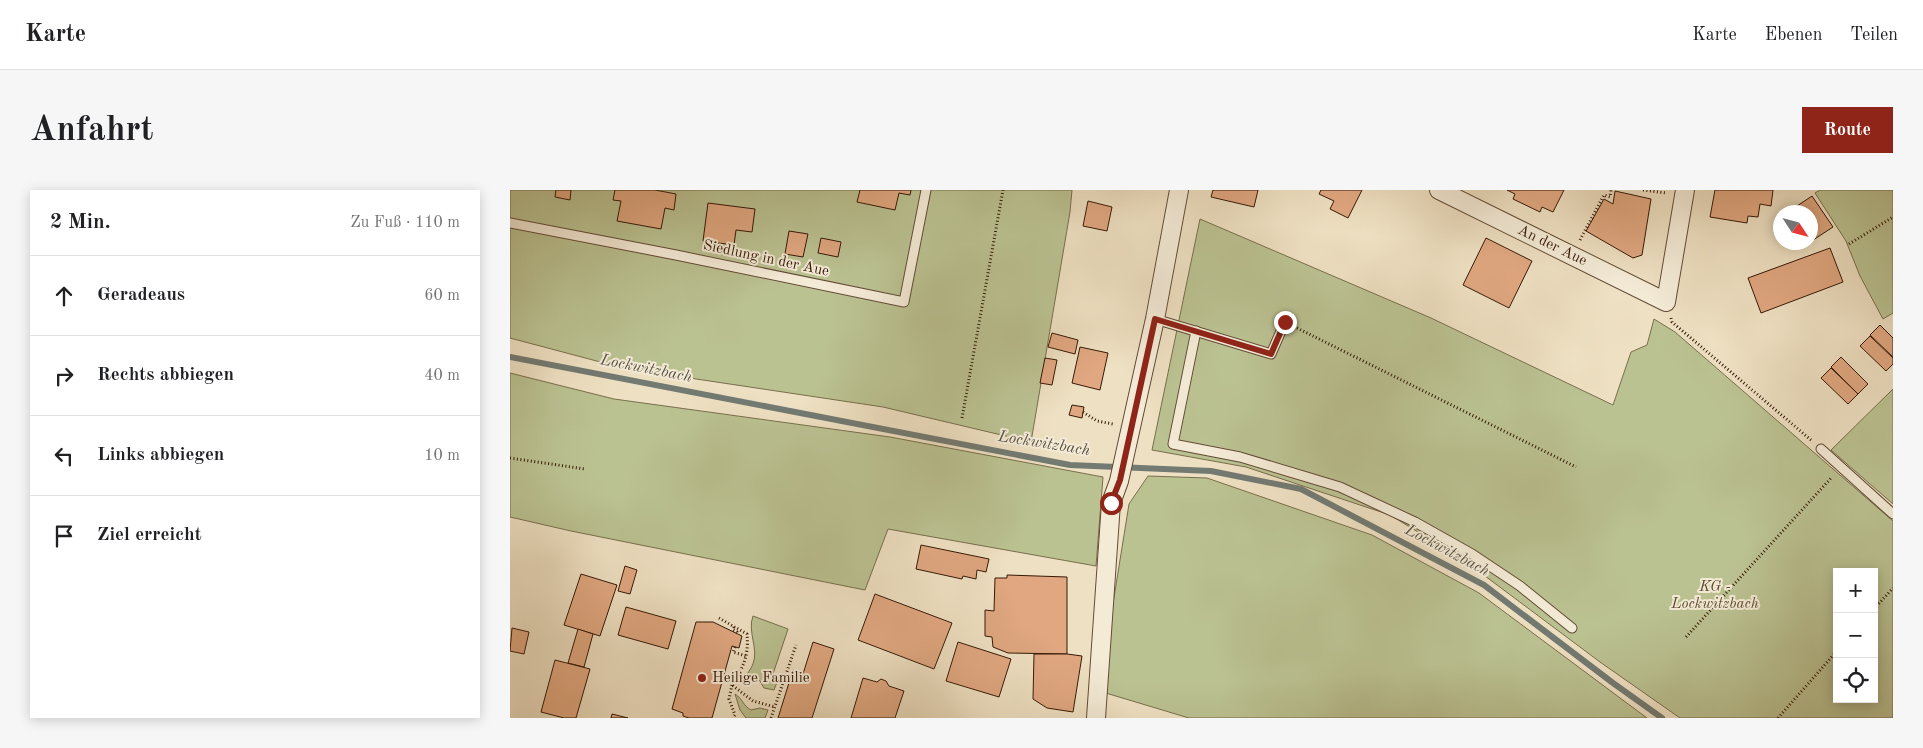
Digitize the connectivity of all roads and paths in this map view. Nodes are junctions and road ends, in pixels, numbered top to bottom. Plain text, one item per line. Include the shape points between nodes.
1 (926, 190) edge
2 (1004, 190) edge
3 (1179, 190) edge
4 (1438, 190) edge
5 (1611, 190) edge
6 (1685, 190) edge
7 (1893, 217) edge
8 (510, 223) edge
9 (1849, 244) dead end
10 (1571, 256) junction
11 (1666, 302) junction
12 (1155, 319) junction
13 (1285, 322) joint
14 (1196, 331) junction
15 (1083, 412) dead end
16 (962, 418) dead end
17 (1097, 421) dead end
18 (1821, 449) joint
19 (510, 458) edge
20 (1576, 467) dead end
21 (1841, 467) junction
22 (585, 469) dead end
23 (1893, 514) edge
24 (1893, 588) edge
25 (1878, 605) edge
26 (719, 618) dead end
27 (734, 627) junction
28 (1572, 628) dead end
29 (737, 634) dead end
30 (1686, 637) dead end
31 (796, 645) dead end
32 (735, 647) dead end
33 (746, 656) junction
34 (1833, 656) edge
35 (732, 685) junction
36 (775, 707) junction
37 (733, 718) edge
38 (771, 718) edge
39 (1096, 718) edge
40 (1778, 718) edge

1 - 8 lane, Siedlung in der Aue via 904,302
2 - 16 path
3 - 12 street
4 - 10 street, An der Aue
5 - 10 path via 1610,197 1604,195
6 - 11 street
7 - 9 path
10 - 11 street, An der Aue
11 - 18 path via 1672,322
12 - 14 lane
12 - 39 street via 1120,480 1111,503
13 - 14 lane via 1271,354
13 - 20 path
14 - 28 lane via 1173,444 1240,457 1340,488 1407,518 1472,554 1520,586
15 - 17 path
18 - 21 lane
19 - 22 path
21 - 23 lane
21 - 30 path
24 - 25 path
26 - 27 path
27 - 29 path
27 - 33 path via 747,634
31 - 36 path
32 - 33 path via 733,652
33 - 35 path
34 - 40 path
35 - 36 path via 753,701
35 - 37 path via 729,699 735,715
36 - 38 path

